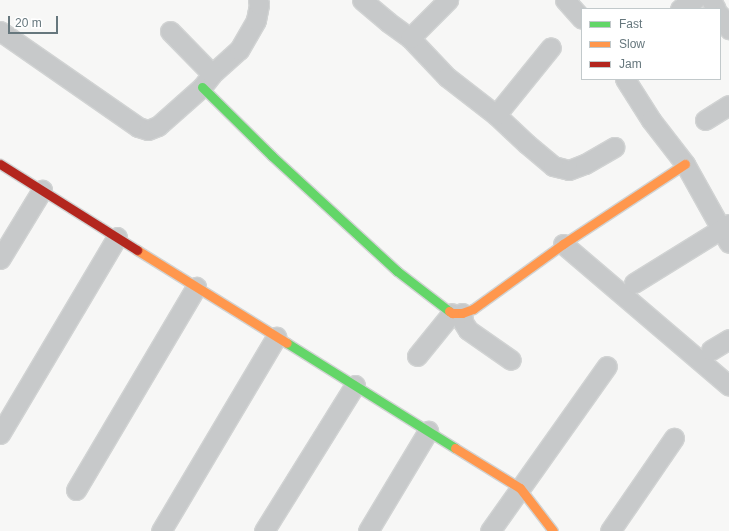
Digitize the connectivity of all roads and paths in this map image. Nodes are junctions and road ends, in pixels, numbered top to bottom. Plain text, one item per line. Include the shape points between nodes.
1 (258, 0) edge
2 (362, 0) edge
3 (448, 0) edge
4 (565, 0) edge
5 (694, 0) edge
6 (682, 8) edge
7 (721, 17) edge
8 (581, 18) edge
9 (729, 30) edge
10 (0, 31) edge
11 (170, 31) dead end
12 (410, 38) junction
13 (551, 47) dead end
14 (627, 80) edge
15 (207, 81) junction
16 (729, 105) edge
17 (496, 115) junction
18 (705, 120) dead end
19 (614, 147) dead end
20 (0, 164) edge
21 (685, 164) junction
22 (42, 190) junction
23 (726, 232) edge
24 (117, 238) junction
25 (563, 244) junction
26 (0, 259) edge
27 (634, 283) dead end
28 (196, 287) junction
29 (457, 313) junction
30 (276, 336) junction
31 (729, 339) edge
32 (711, 350) dead end
33 (417, 356) dead end
34 (510, 360) dead end
35 (607, 366) dead end
36 (355, 385) junction
37 (729, 386) edge
38 (428, 431) junction
39 (0, 434) edge
40 (674, 438) dead end
41 (520, 488) junction
42 (76, 490) dead end
43 (161, 531) edge
44 (264, 531) edge
45 (368, 531) edge
46 (490, 531) edge
47 (553, 531) edge
48 (610, 531) edge

1 - 15 street via 256,20 239,50
2 - 12 street
3 - 12 street
4 - 8 street
5 - 6 street
7 - 9 street
10 - 15 street via 138,127 148,130 158,126
11 - 15 street
12 - 17 street via 447,77
13 - 17 street
14 - 21 street via 651,120
15 - 29 street via 272,156 397,271
16 - 18 street
17 - 19 street via 553,166 569,170
20 - 22 street
21 - 23 street
21 - 25 street
22 - 24 street
22 - 26 street
23 - 27 street
24 - 28 street
24 - 39 street
25 - 29 street via 473,309
25 - 37 street
28 - 30 street
28 - 42 street
29 - 33 street
29 - 34 street via 468,330
30 - 36 street
30 - 43 street
31 - 32 street
35 - 41 street
36 - 38 street
36 - 44 street
38 - 41 street
38 - 45 street
40 - 48 street
41 - 46 street
41 - 47 street

